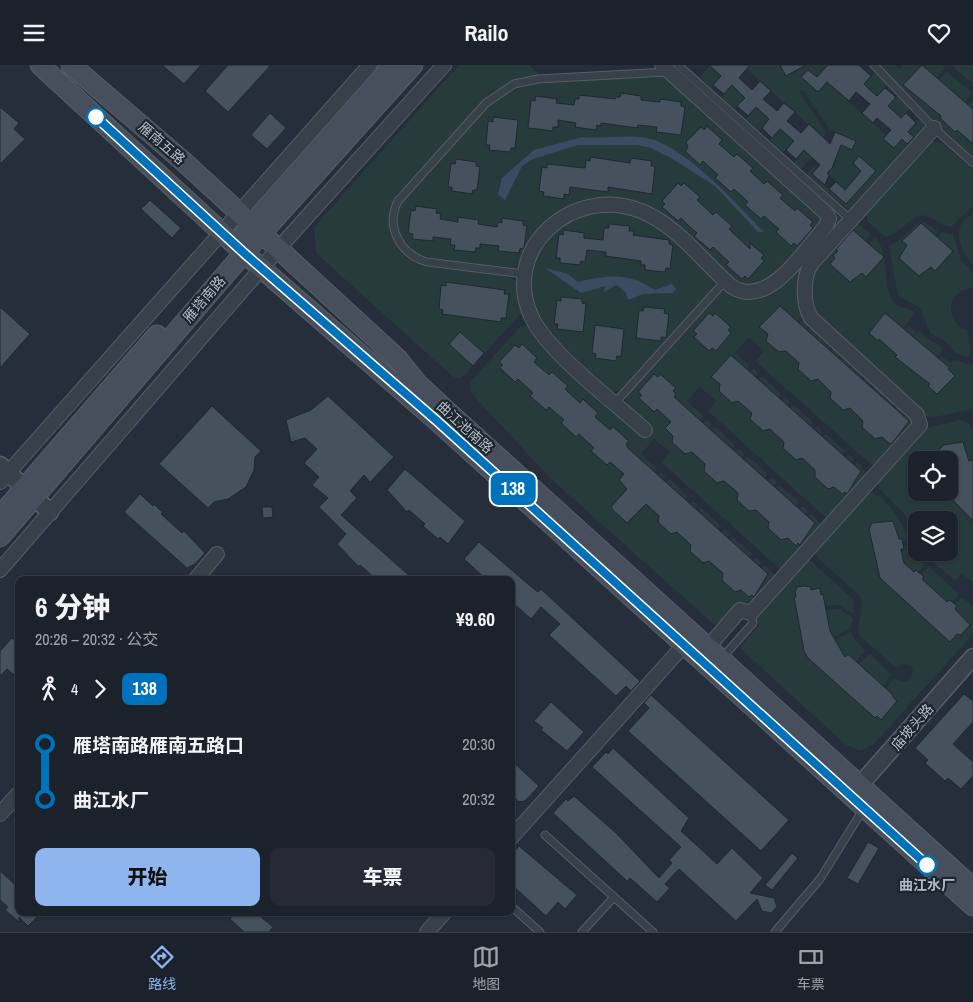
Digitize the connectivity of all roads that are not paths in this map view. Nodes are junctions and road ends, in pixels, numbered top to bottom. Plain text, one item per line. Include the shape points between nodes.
1 (40, 65) edge
2 (71, 65) edge
3 (370, 65) edge
4 (393, 65) edge
5 (413, 65) edge
6 (444, 65) edge
7 (874, 65) edge
8 (670, 67) edge
9 (934, 128) junction
10 (973, 163) edge
11 (851, 220) junction
12 (251, 224) junction
13 (234, 243) junction
14 (278, 249) junction
15 (262, 269) junction
16 (525, 274) junction
17 (725, 281) junction
18 (615, 403) junction
19 (645, 430) dead end
20 (3, 474) edge
21 (29, 492) junction
22 (50, 512) junction
23 (0, 516) edge
24 (0, 537) edge
25 (217, 554) dead end
26 (0, 569) edge
27 (198, 576) edge
28 (684, 645) junction
29 (714, 653) junction
30 (973, 657) edge
31 (858, 796) junction
32 (15, 797) edge
33 (0, 814) edge
34 (515, 834) edge
35 (545, 835) dead end
36 (973, 888) edge
37 (614, 897) junction
38 (973, 907) edge
39 (515, 910) edge
40 (441, 916) edge
41 (427, 932) edge
42 (540, 932) edge
43 (582, 932) edge
44 (653, 932) edge
45 (775, 932) edge

1 - 13 main road, 雁南五路
2 - 12 main road, 雁南五路
3 - 12 street
4 - 12 main road, 雁塔南路
5 - 12 main road, 雁塔南路
6 - 14 street
7 - 9 lane
8 - 11 lane
8 - 16 lane via 538,79 506,88 480,108 398,201 393,216 394,229 398,241 412,255 427,262
8 - 17 street via 829,219 782,276 768,287 757,293 747,293
9 - 10 lane
9 - 11 street
11 - 29 street via 808,270 808,314 917,415 920,425 751,613 740,610
12 - 13 main road, 雁塔南路
12 - 14 main road, 曲江池南路
13 - 15 main road, 雁南五路
13 - 20 street
13 - 21 main road, 雁塔南路
14 - 15 street
14 - 29 main road, 曲江池南路 via 398,359 424,390
15 - 22 street
15 - 28 main road, 雁南五路 via 437,421
16 - 17 street via 534,247 554,223 581,208 610,204 635,209 660,221
16 - 18 street via 527,303 541,333
17 - 18 lane
18 - 19 street
20 - 21 street
21 - 22 street
21 - 23 main road, 雁塔南路
21 - 24 main road, 雁塔南路
22 - 26 street
25 - 27 street
28 - 31 main road, 雁南五路
28 - 34 street
29 - 31 main road, 曲江池南路
30 - 31 street, 庙坡头路
31 - 36 main road, 曲江池南路
31 - 38 main road, 雁南五路
31 - 45 lane via 820,879
32 - 33 street
35 - 37 lane
37 - 43 lane
37 - 44 lane
39 - 42 lane
40 - 41 street

